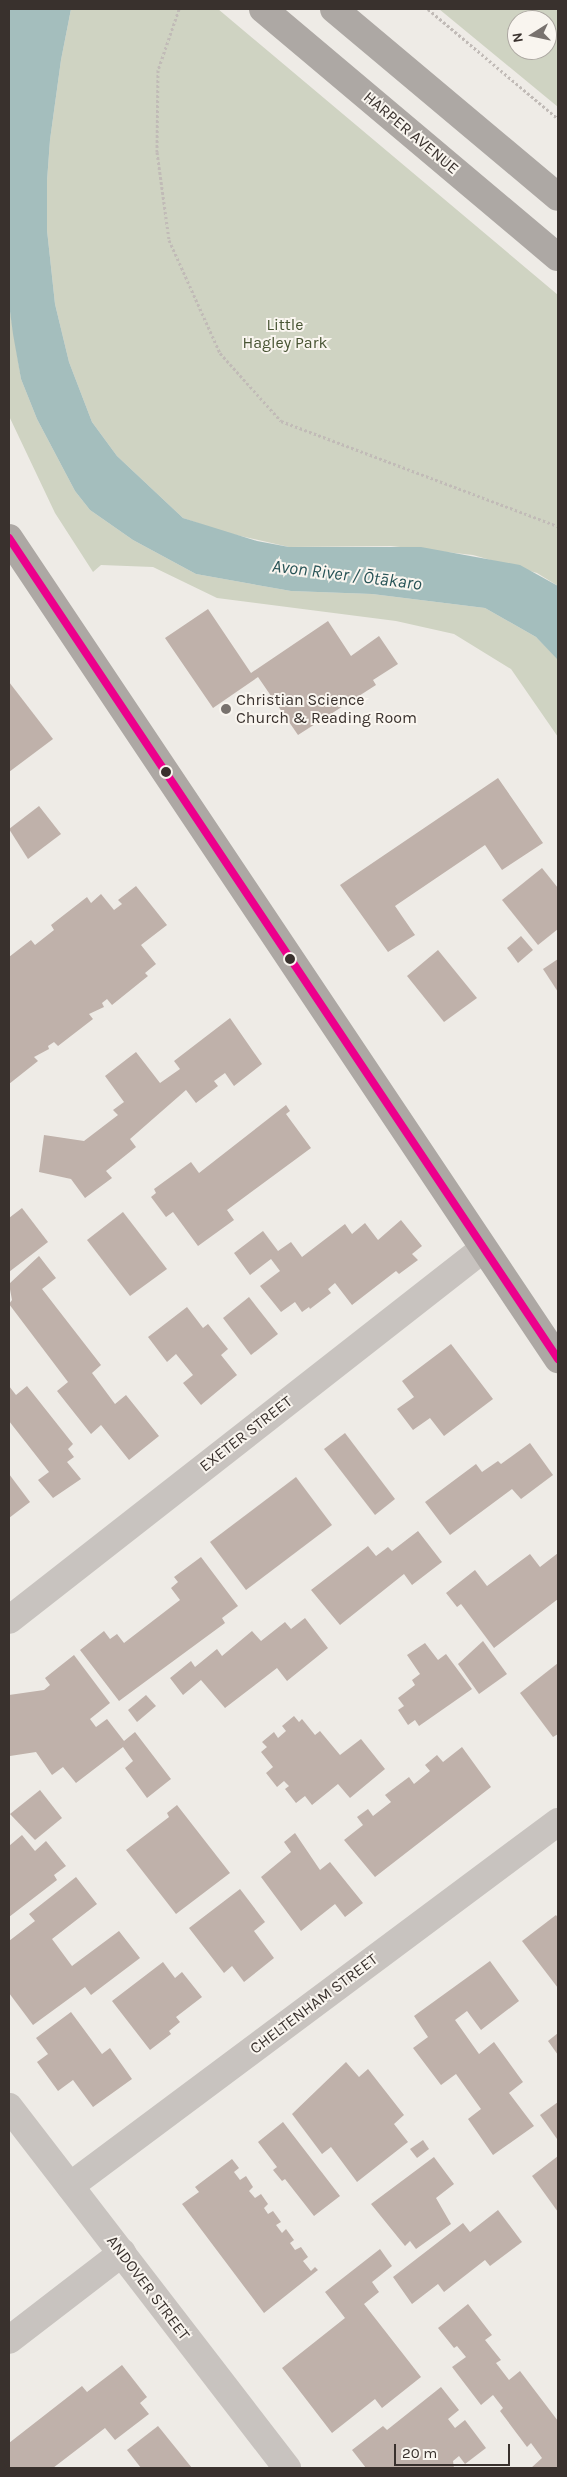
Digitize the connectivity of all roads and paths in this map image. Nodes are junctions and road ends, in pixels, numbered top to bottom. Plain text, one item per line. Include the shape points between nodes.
1 (179, 9) edge
2 (264, 9) edge
3 (334, 9) edge
4 (428, 9) edge
5 (558, 119) edge
6 (558, 197) edge
7 (558, 257) edge
8 (558, 526) edge
9 (9, 538) edge
10 (483, 1249) junction
11 (558, 1359) edge
12 (9, 1620) edge
13 (558, 1822) edge
14 (9, 2107) edge
15 (70, 2186) junction
16 (122, 2253) junction
17 (9, 2340) edge
18 (287, 2468) edge

1 - 8 path via 158,70 157,152 169,240 220,353 281,421
2 - 7 main road, HARPER AVENUE
3 - 6 main road
4 - 5 path
9 - 10 main road
10 - 11 main road
10 - 12 street, EXETER STREET
13 - 15 street, CHELTENHAM STREET
14 - 15 street, ANDOVER STREET
15 - 16 street, ANDOVER STREET
16 - 17 street
16 - 18 street, ANDOVER STREET

